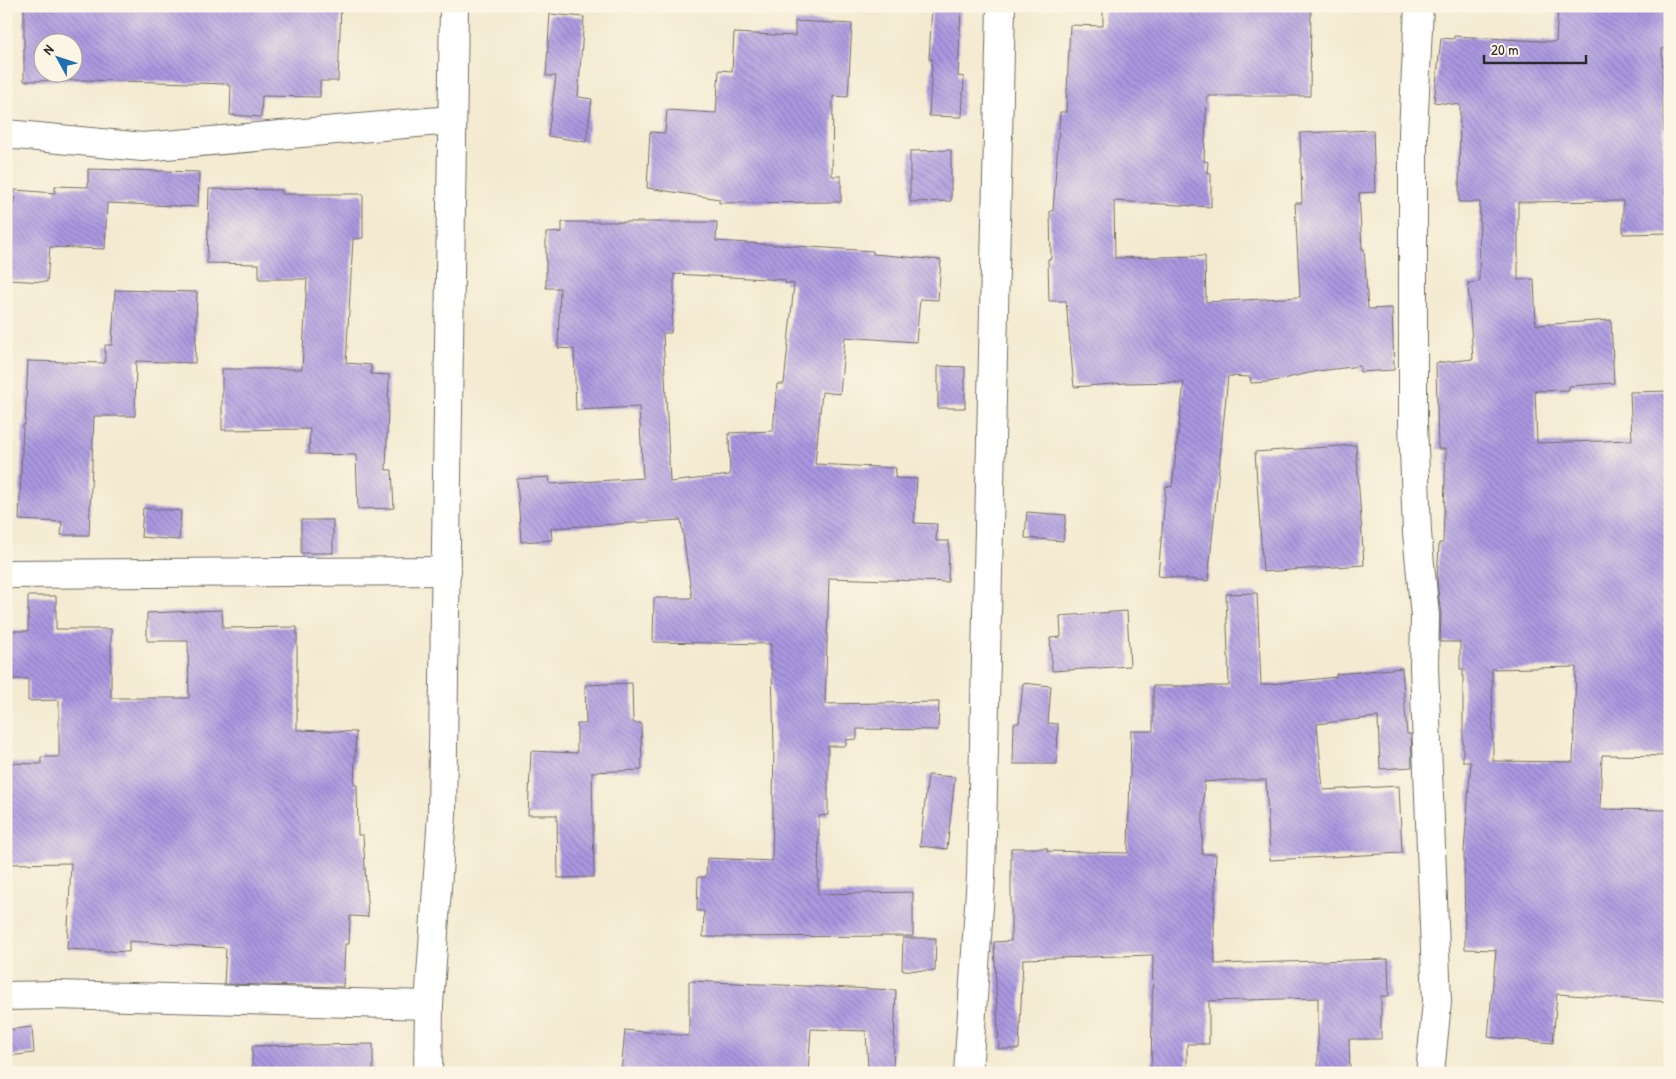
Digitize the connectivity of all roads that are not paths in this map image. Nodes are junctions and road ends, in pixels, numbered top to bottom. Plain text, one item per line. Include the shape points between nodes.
1 (454, 6) edge
2 (1001, 6) edge
3 (1419, 6) edge
4 (451, 120) junction
5 (6, 134) edge
6 (447, 571) junction
7 (6, 574) edge
8 (6, 996) edge
9 (429, 1005) junction
10 (428, 1073) edge
11 (968, 1073) edge
12 (1430, 1073) edge

1 - 4 street
2 - 11 street via 981,876
3 - 12 street via 1413,133 1412,422 1425,616 1424,667 1438,1002
4 - 5 street via 143,147
4 - 6 street
6 - 7 street
6 - 9 street via 442,815
8 - 9 street
9 - 10 street

